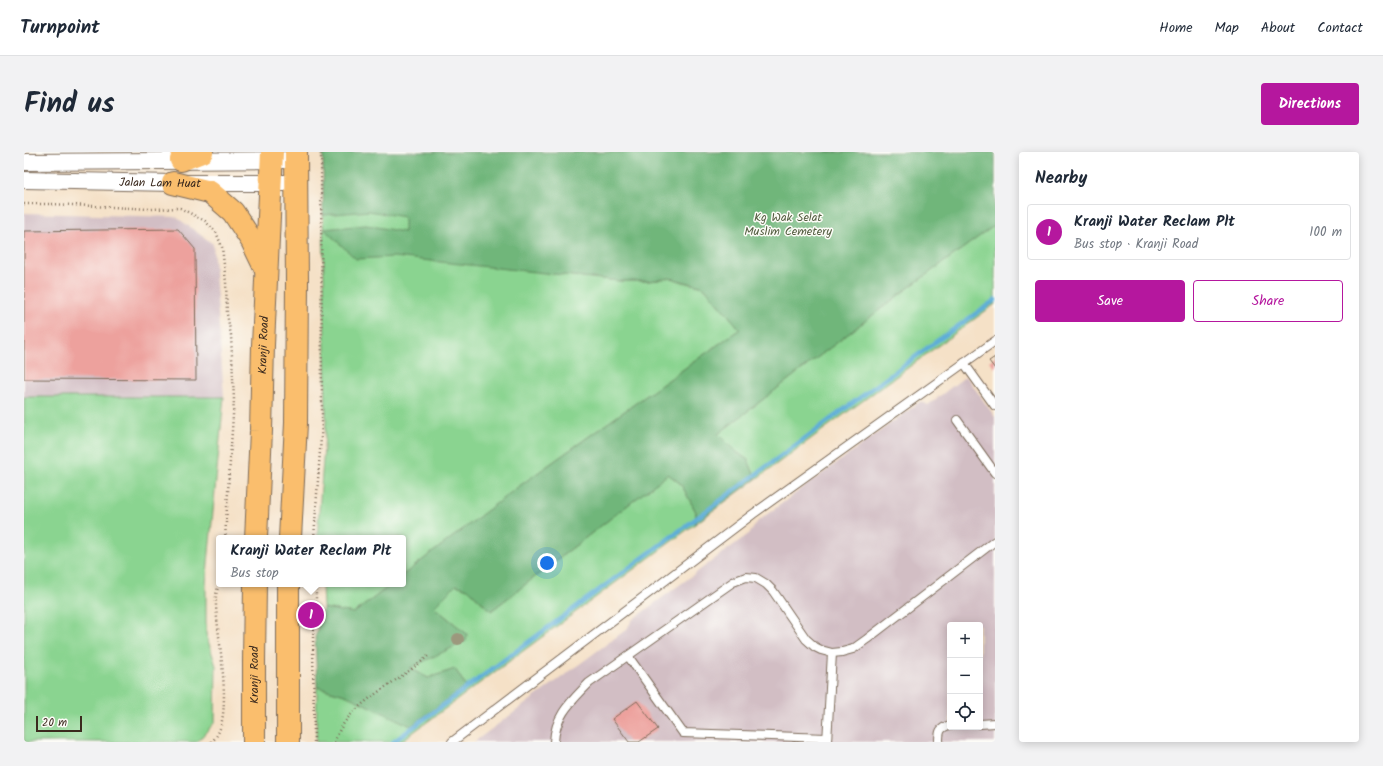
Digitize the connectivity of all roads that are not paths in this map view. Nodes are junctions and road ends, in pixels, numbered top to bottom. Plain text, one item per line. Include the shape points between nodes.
1 (202, 152) edge
2 (126, 156) edge
3 (272, 156) edge
4 (296, 156) edge
5 (181, 160) junction
6 (24, 162) edge
7 (24, 180) edge
8 (173, 183) junction
9 (271, 183) junction
10 (296, 183) junction
11 (266, 271) junction
12 (995, 341) edge
13 (964, 363) junction
14 (995, 406) edge
15 (957, 420) dead end
16 (296, 424) junction
17 (261, 431) junction
18 (995, 473) edge
19 (256, 535) edge
20 (290, 535) edge
21 (995, 541) edge
22 (255, 587) edge
23 (288, 587) edge
24 (832, 653) junction
25 (628, 656) junction
26 (254, 718) junction
27 (995, 723) edge
28 (983, 724) edge
29 (947, 726) edge
30 (827, 740) edge
31 (241, 742) edge
32 (254, 742) edge
33 (288, 742) edge
34 (452, 742) edge
35 (554, 742) edge
36 (939, 742) edge

1 - 5 main road
2 - 5 street, Jalan Lam Huat via 159,162
2 - 6 street, Jalan Lam Huat
3 - 4 street, Jalan Lam Huat
3 - 5 street, Jalan Lam Huat
3 - 9 main road, Kranji Road
4 - 10 main road
7 - 8 street, Jalan Lam Huat
8 - 9 street, Jalan Lam Huat
8 - 11 main road via 210,192 233,212 252,241
9 - 10 street, Jalan Lam Huat
9 - 11 main road, Kranji Road
10 - 16 main road
11 - 17 main road, Kranji Road
12 - 13 lane
13 - 14 lane
13 - 34 lane via 754,514
15 - 18 lane
16 - 17 main road
16 - 20 main road
17 - 19 main road, Kranji Road
21 - 24 lane via 853,649
22 - 26 main road, Kranji Road
23 - 33 main road
24 - 25 lane via 815,647 806,638 766,584 756,578 746,577 734,582
24 - 30 lane
25 - 30 lane via 683,733
25 - 35 lane via 589,683 572,701 554,730
26 - 31 main road
26 - 32 main road, Kranji Road
27 - 28 lane
29 - 36 lane via 941,730

